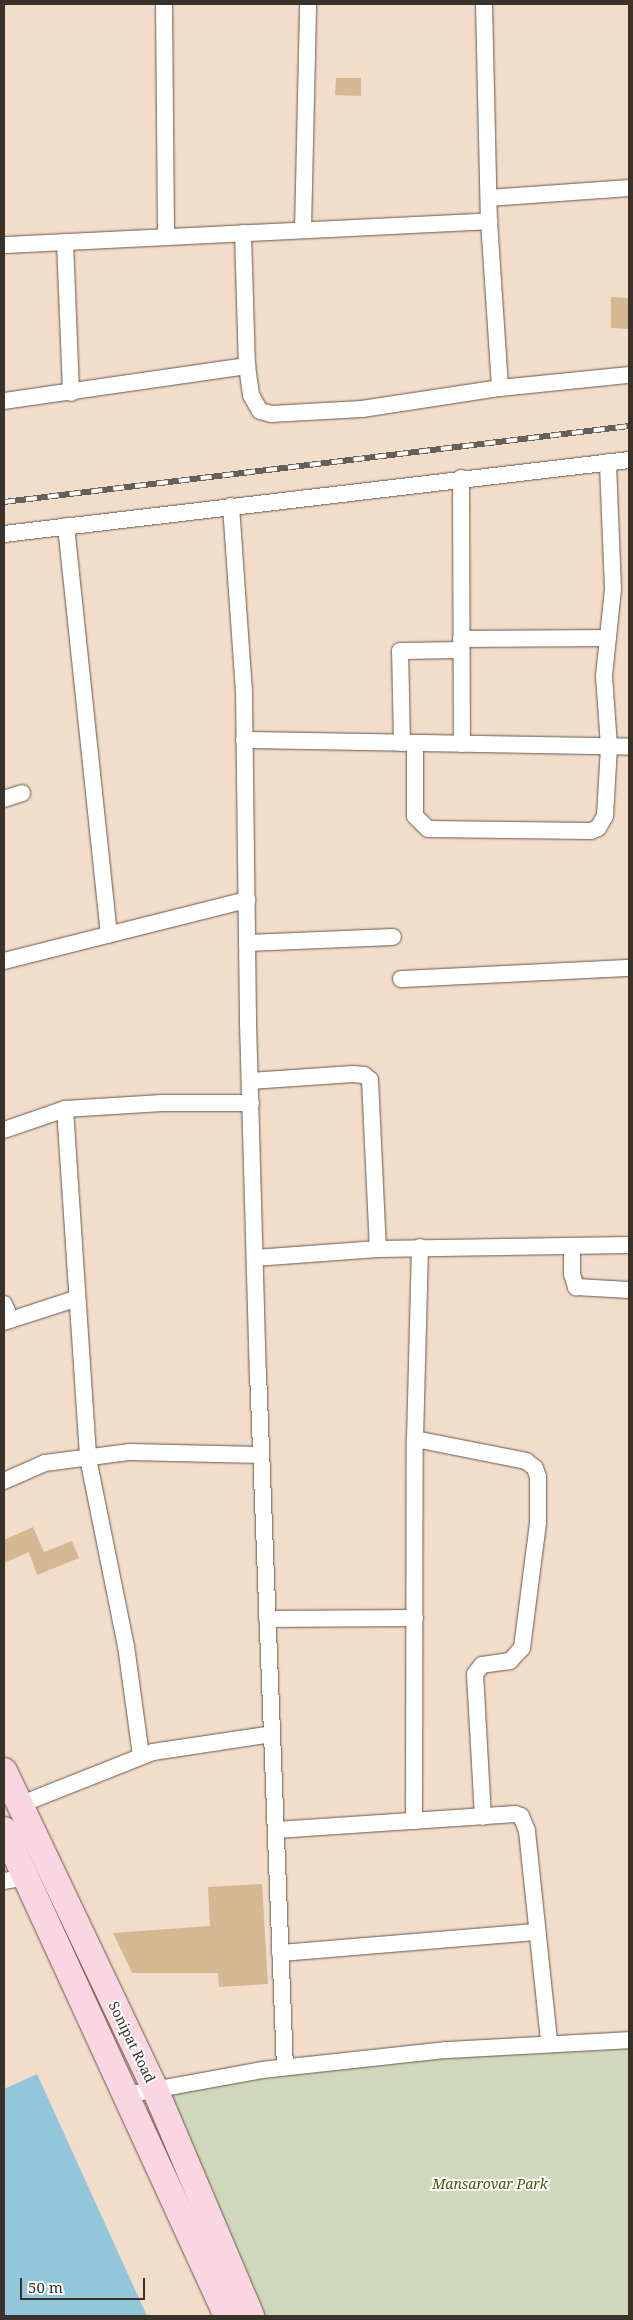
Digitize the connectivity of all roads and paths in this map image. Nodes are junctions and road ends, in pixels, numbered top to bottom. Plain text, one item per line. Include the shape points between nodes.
1 (164, 4) edge
2 (308, 4) edge
3 (484, 4) edge
4 (629, 188) edge
5 (488, 198) junction
6 (489, 221) junction
7 (303, 230) junction
8 (242, 233) junction
9 (166, 237) junction
10 (65, 242) junction
11 (4, 245) edge
12 (247, 366) junction
13 (629, 375) edge
14 (500, 388) junction
15 (71, 393) junction
16 (4, 401) edge
17 (629, 460) edge
18 (608, 462) junction
19 (461, 478) junction
20 (231, 506) junction
21 (66, 526) junction
22 (4, 534) edge
23 (608, 638) junction
24 (461, 645) junction
25 (244, 740) junction
26 (409, 743) junction
27 (462, 744) junction
28 (610, 746) junction
29 (629, 746) edge
30 (22, 793) dead end
31 (4, 799) edge
32 (247, 900) junction
33 (109, 935) junction
34 (393, 937) dead end
35 (247, 942) junction
36 (4, 961) edge
37 (629, 968) edge
38 (401, 979) dead end
39 (250, 1081) junction
40 (251, 1103) junction
41 (64, 1110) junction
42 (4, 1130) edge
43 (629, 1245) edge
44 (572, 1246) junction
45 (420, 1247) junction
46 (378, 1249) junction
47 (255, 1258) junction
48 (629, 1290) edge
49 (75, 1299) junction
50 (4, 1304) edge
51 (8, 1321) edge
52 (415, 1439) junction
53 (261, 1455) junction
54 (88, 1458) junction
55 (4, 1481) edge
56 (414, 1618) junction
57 (268, 1619) junction
58 (272, 1734) junction
59 (142, 1756) junction
60 (4, 1771) edge
61 (19, 1805) junction
62 (483, 1817) junction
63 (414, 1821) junction
64 (4, 1830) edge
65 (276, 1830) junction
66 (15, 1879) edge
67 (536, 1932) junction
68 (280, 1953) junction
69 (629, 2040) edge
70 (549, 2042) junction
71 (285, 2067) junction
72 (154, 2088) junction
73 (126, 2095) junction
74 (227, 2316) edge
75 (251, 2316) edge

1 - 9 street
2 - 7 street
3 - 5 street
4 - 5 street
5 - 6 street
6 - 7 street
6 - 14 street
7 - 8 street
8 - 9 street
8 - 12 street
9 - 10 street
10 - 11 street
10 - 15 street
12 - 14 street via 254,402 260,411 271,414 362,409
12 - 15 street
13 - 14 street
15 - 16 street
17 - 18 street
18 - 19 street
18 - 23 street via 613,589
19 - 20 street
19 - 24 street
20 - 21 street
20 - 25 street
21 - 22 street
21 - 33 street
23 - 24 street
23 - 28 street via 604,676
24 - 26 street via 400,651
24 - 27 street
25 - 26 street
25 - 32 street
26 - 27 street
26 - 28 street via 414,816 428,829 440,831 591,831 598,828 605,816
27 - 28 street
28 - 29 street
30 - 31 street
32 - 33 street
32 - 35 street
33 - 36 street
34 - 35 street
35 - 39 street
37 - 38 street
39 - 40 street
39 - 46 street via 353,1074 370,1080
40 - 41 street via 162,1103
40 - 47 street
41 - 42 street
41 - 49 street
43 - 44 street
44 - 45 street
44 - 48 street via 572,1274 576,1287
45 - 46 street
45 - 52 street
46 - 47 street
47 - 53 street
49 - 51 street
49 - 54 street
50 - 51 street
52 - 56 street
52 - 62 street via 526,1461 535,1468 538,1477 538,1523 522,1648 510,1660 482,1665 475,1674
53 - 54 street via 130,1452
53 - 57 street
54 - 55 street via 46,1463
54 - 59 street via 126,1646
56 - 57 street
56 - 63 street
57 - 58 street
58 - 59 street
58 - 65 street
59 - 61 street
60 - 61 main road, Sonipat Road
61 - 72 main road, Sonipat Road
62 - 63 street
62 - 67 street via 515,1814 525,1822
63 - 65 street
64 - 66 main road, Sonipat Road
65 - 68 street
66 - 73 main road, Sonipat Road
67 - 68 street
67 - 70 street
68 - 71 street
69 - 70 street
70 - 71 street
71 - 72 street
72 - 73 street
72 - 75 main road, Sonipat Road
73 - 74 main road, Sonipat Road

